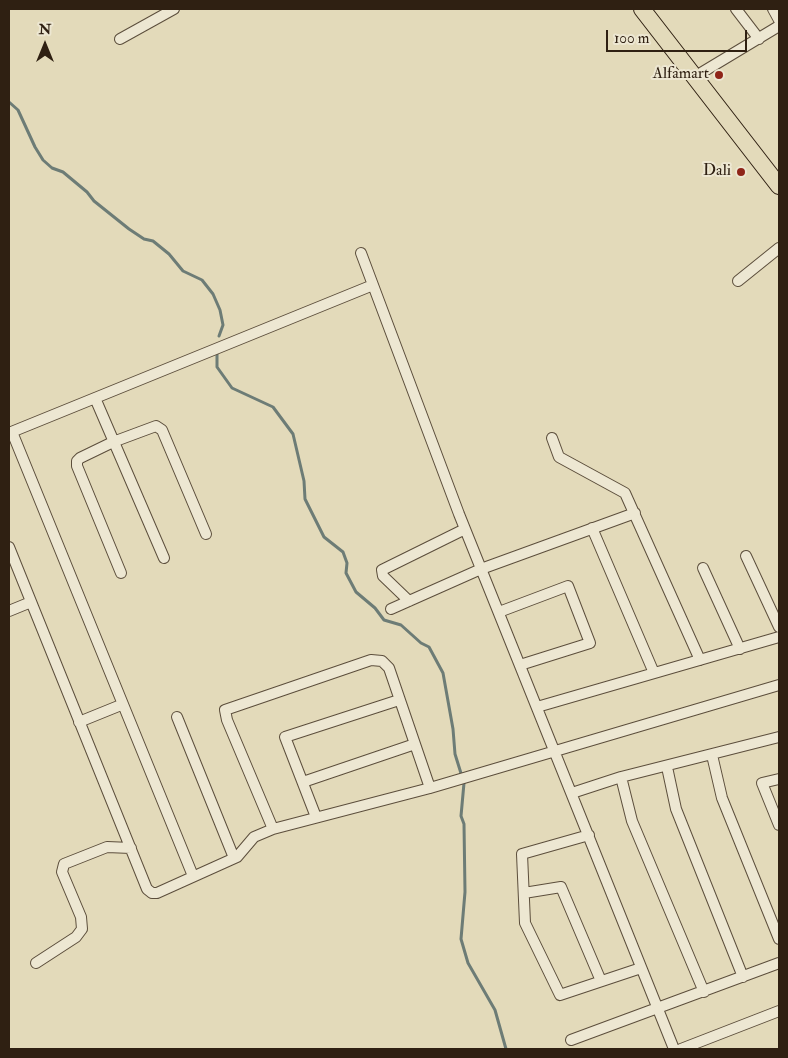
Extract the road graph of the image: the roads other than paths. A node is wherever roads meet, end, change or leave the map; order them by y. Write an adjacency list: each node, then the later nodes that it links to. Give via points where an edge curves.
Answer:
1 (174, 9): 7 (street)
2 (642, 9): 9 (main road)
3 (736, 9): 8 (street)
4 (773, 9): 5 (street)
5 (779, 20)
6 (779, 26): 8 (street)
7 (120, 39)
8 (759, 39): 9 (street)
9 (696, 76): 10 (main road)
10 (779, 186)
11 (779, 248): 13 (street)
12 (361, 253): 14 (street)
13 (738, 281)
14 (373, 285): 15 (street); 21 (street)
15 (95, 398): 16 (street); 18 (street)
16 (10, 433): 42 (street)
17 (552, 438): 19 (street, via 559,457 622,490)
18 (113, 442): 22 (street, via 156,426 162,430); 25 (street); 28 (street, via 80,458 77,466)
19 (635, 513): 20 (street); 37 (street)
20 (592, 528): 27 (street); 39 (street)
21 (465, 529): 27 (street); 29 (street, via 382,570 383,576)
22 (206, 534)
23 (9, 547): 30 (street)
24 (746, 556): 34 (street)
25 (164, 558)
26 (703, 568): 36 (street)
27 (481, 569): 29 (street); 33 (street)
28 (121, 573)
29 (409, 601): 31 (street)
30 (31, 602): 32 (street); 45 (street)
31 (391, 609)
32 (9, 611)
33 (498, 612): 38 (street); 38 (street, via 568,586 590,643)
34 (779, 627)
35 (779, 637): 36 (street)
36 (740, 649): 37 (street)
37 (700, 660): 39 (street)
38 (520, 665): 43 (street)
39 (654, 673): 43 (street)
40 (779, 684): 48 (street)
41 (399, 700): 47 (street); 53 (street, via 285,737); 58 (street, via 389,668 382,661 370,660 226,710 227,720)
42 (121, 705): 45 (street); 62 (street)
43 (537, 706): 48 (street)
44 (177, 716): 61 (street)
45 (79, 722): 60 (street)
46 (779, 737): 49 (street)
47 (415, 744): 53 (street); 54 (street)
48 (555, 750): 54 (street); 55 (street)
49 (712, 755): 50 (street); 64 (street, via 722,798)
50 (667, 767): 51 (street); 68 (street, via 676,809)
51 (621, 777): 55 (street); 70 (street, via 632,821)
52 (779, 779): 57 (street, via 762,783)
53 (303, 782): 56 (street)
54 (430, 788): 56 (street)
55 (572, 792): 59 (street)
56 (316, 817): 58 (street)
57 (779, 825)
58 (272, 828): 61 (street, via 254,837)
59 (589, 835): 63 (street, via 522,854); 67 (street)
60 (131, 848): 62 (street, via 147,889 152,893); 66 (street, via 107,847 64,864 62,872 81,917 82,929 76,937)
61 (234, 858): 62 (street)
62 (193, 876)
63 (524, 893): 69 (street, via 562,887); 69 (street, via 525,923 560,996)
64 (779, 939)
65 (779, 963): 68 (street)
66 (36, 964)
67 (641, 968): 69 (street); 71 (street)
68 (743, 977): 70 (street)
69 (601, 981)
70 (704, 992): 71 (street)
71 (657, 1008): 73 (street); 74 (street)
72 (779, 1011): 75 (street)
73 (571, 1040)
74 (674, 1049)
75 (681, 1049)

